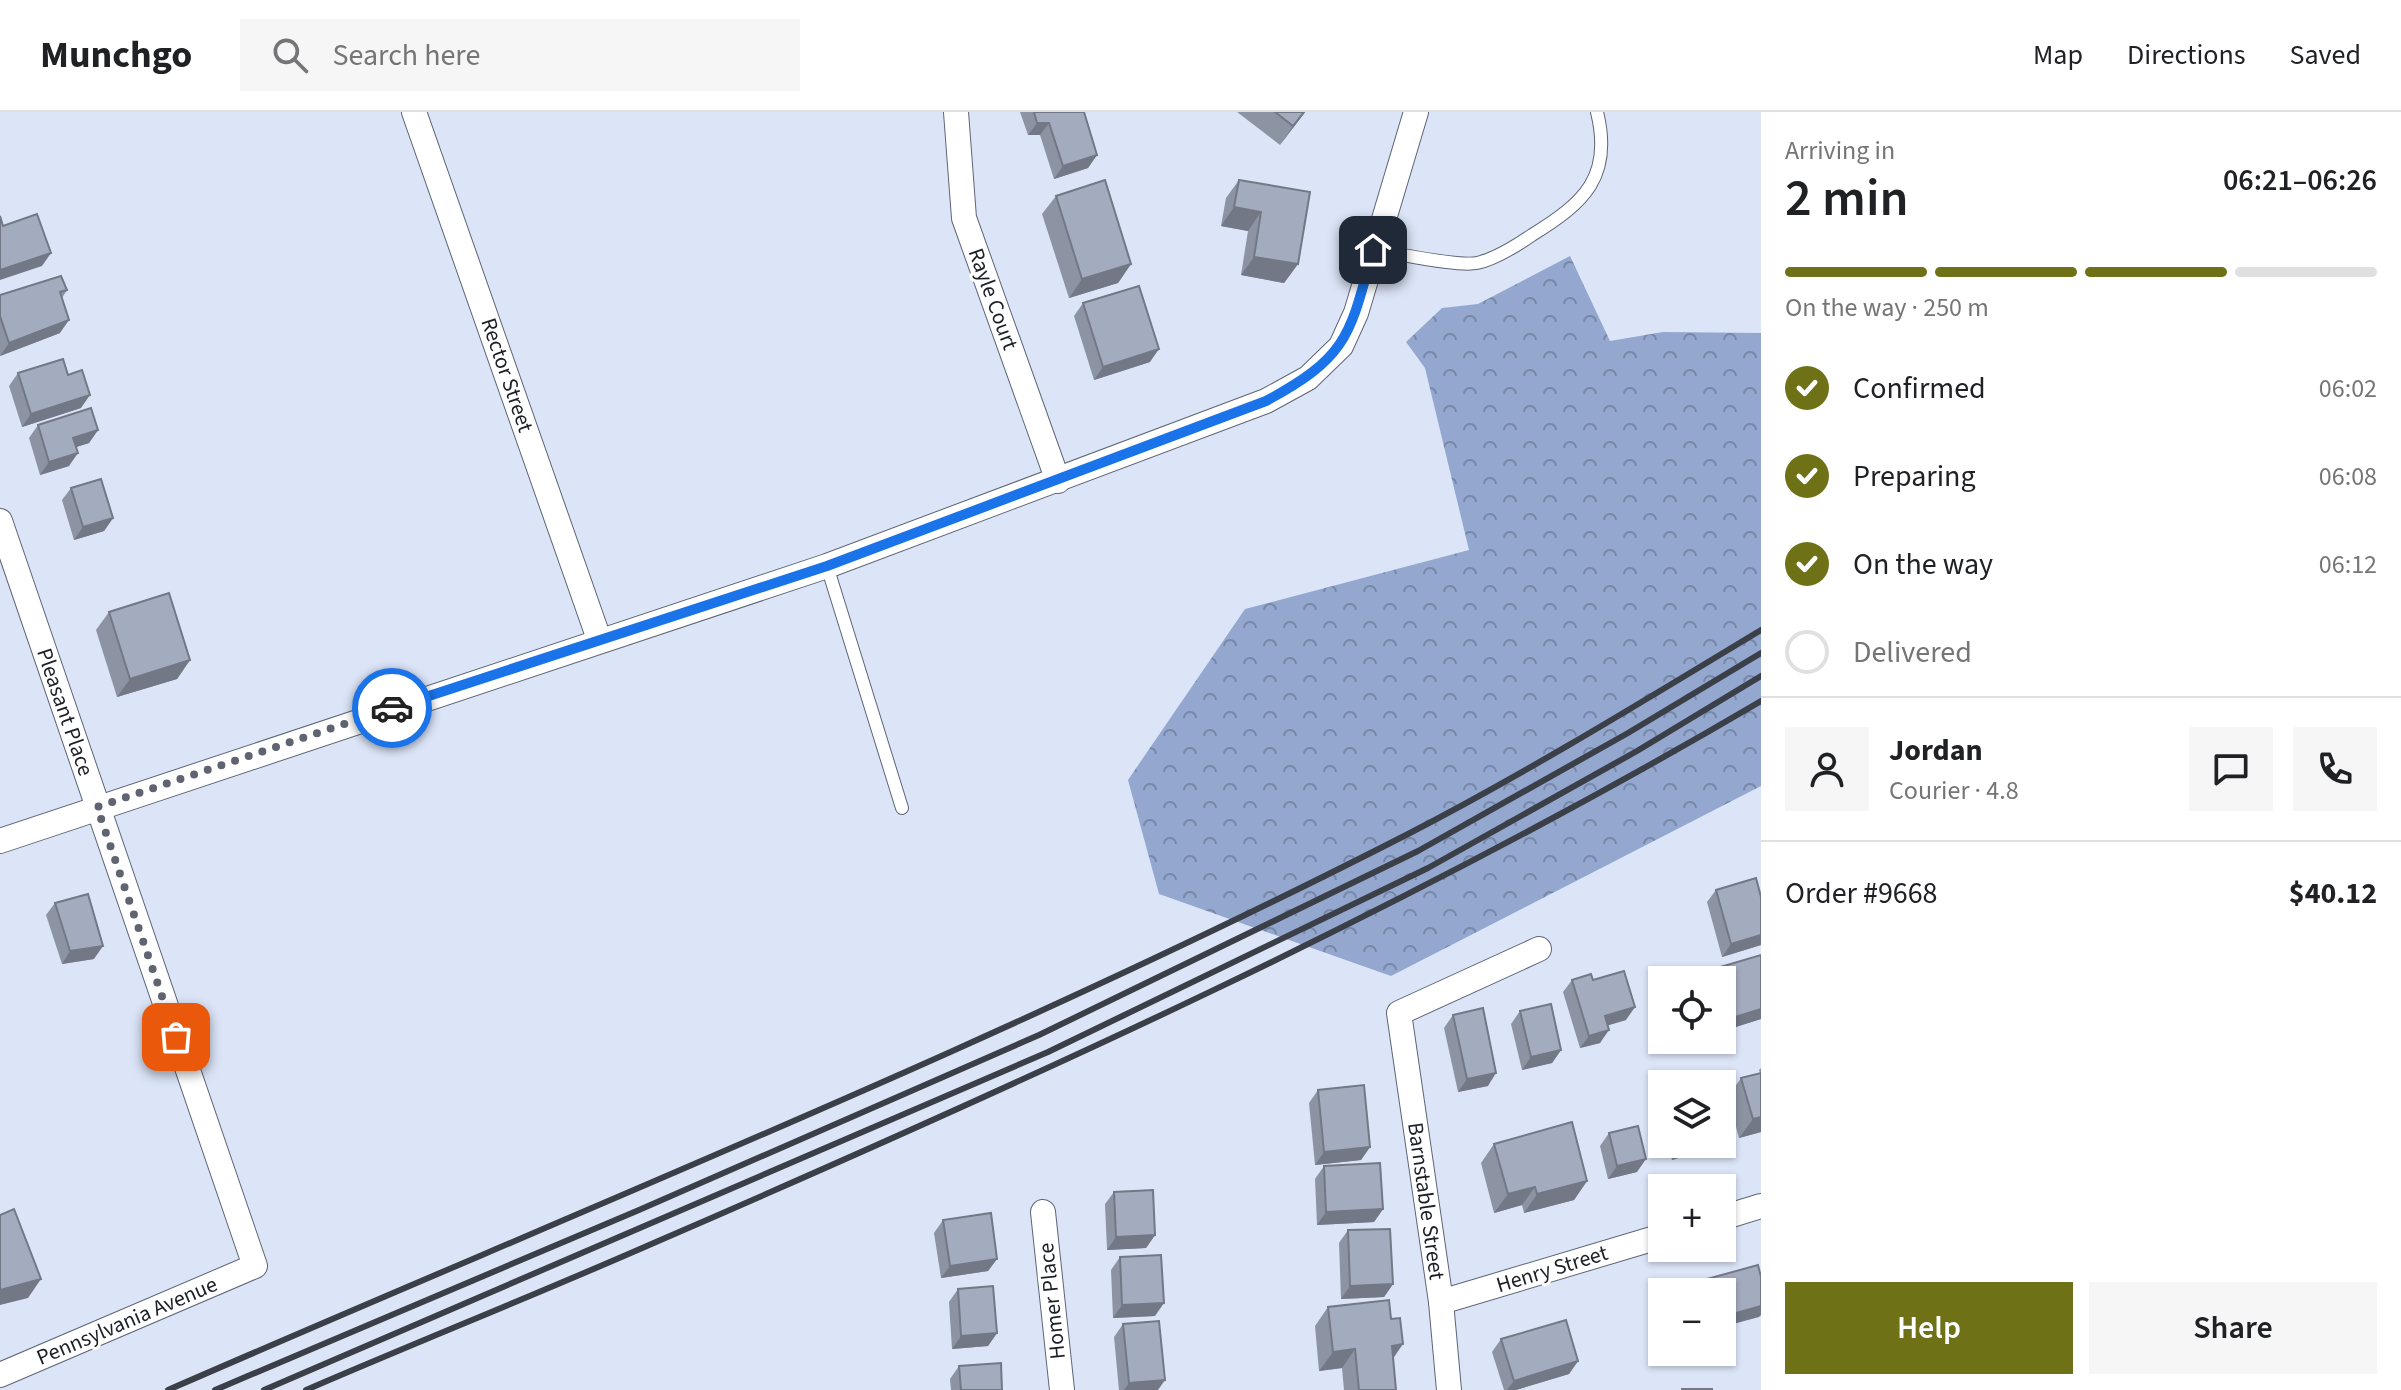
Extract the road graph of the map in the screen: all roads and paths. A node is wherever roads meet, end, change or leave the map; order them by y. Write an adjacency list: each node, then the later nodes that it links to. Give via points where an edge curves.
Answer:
1 (414, 112): 9 (street, Rector Street)
2 (956, 112): 6 (street, Rayle Court, via 964,218)
3 (1416, 112): 5 (street)
4 (1597, 112): 5 (lane, via 1603,155 1592,185 1578,204 1524,240 1475,264)
5 (1373, 250): 6 (street, via 1341,346 1308,378 1227,417)
6 (1058, 481): 8 (street)
7 (0, 521): 10 (street, Pleasant Place)
8 (827, 566): 9 (street); 11 (lane)
9 (599, 639): 10 (street)
10 (97, 807): 12 (street); 18 (street, Pleasant Place)
11 (902, 808)
12 (0, 841)
13 (1539, 949): 19 (street, Barnstable Street, via 1399,1013)
14 (1761, 1206): 16 (street)
15 (1043, 1212): 21 (street, Homer Place)
16 (1736, 1214)
17 (1648, 1240): 19 (street, Henry Street)
18 (255, 1266): 20 (street, Pennsylvania Avenue)
19 (1441, 1302): 22 (street, Barnstable Street)
20 (0, 1375)
21 (1062, 1390)
22 (1449, 1390)

